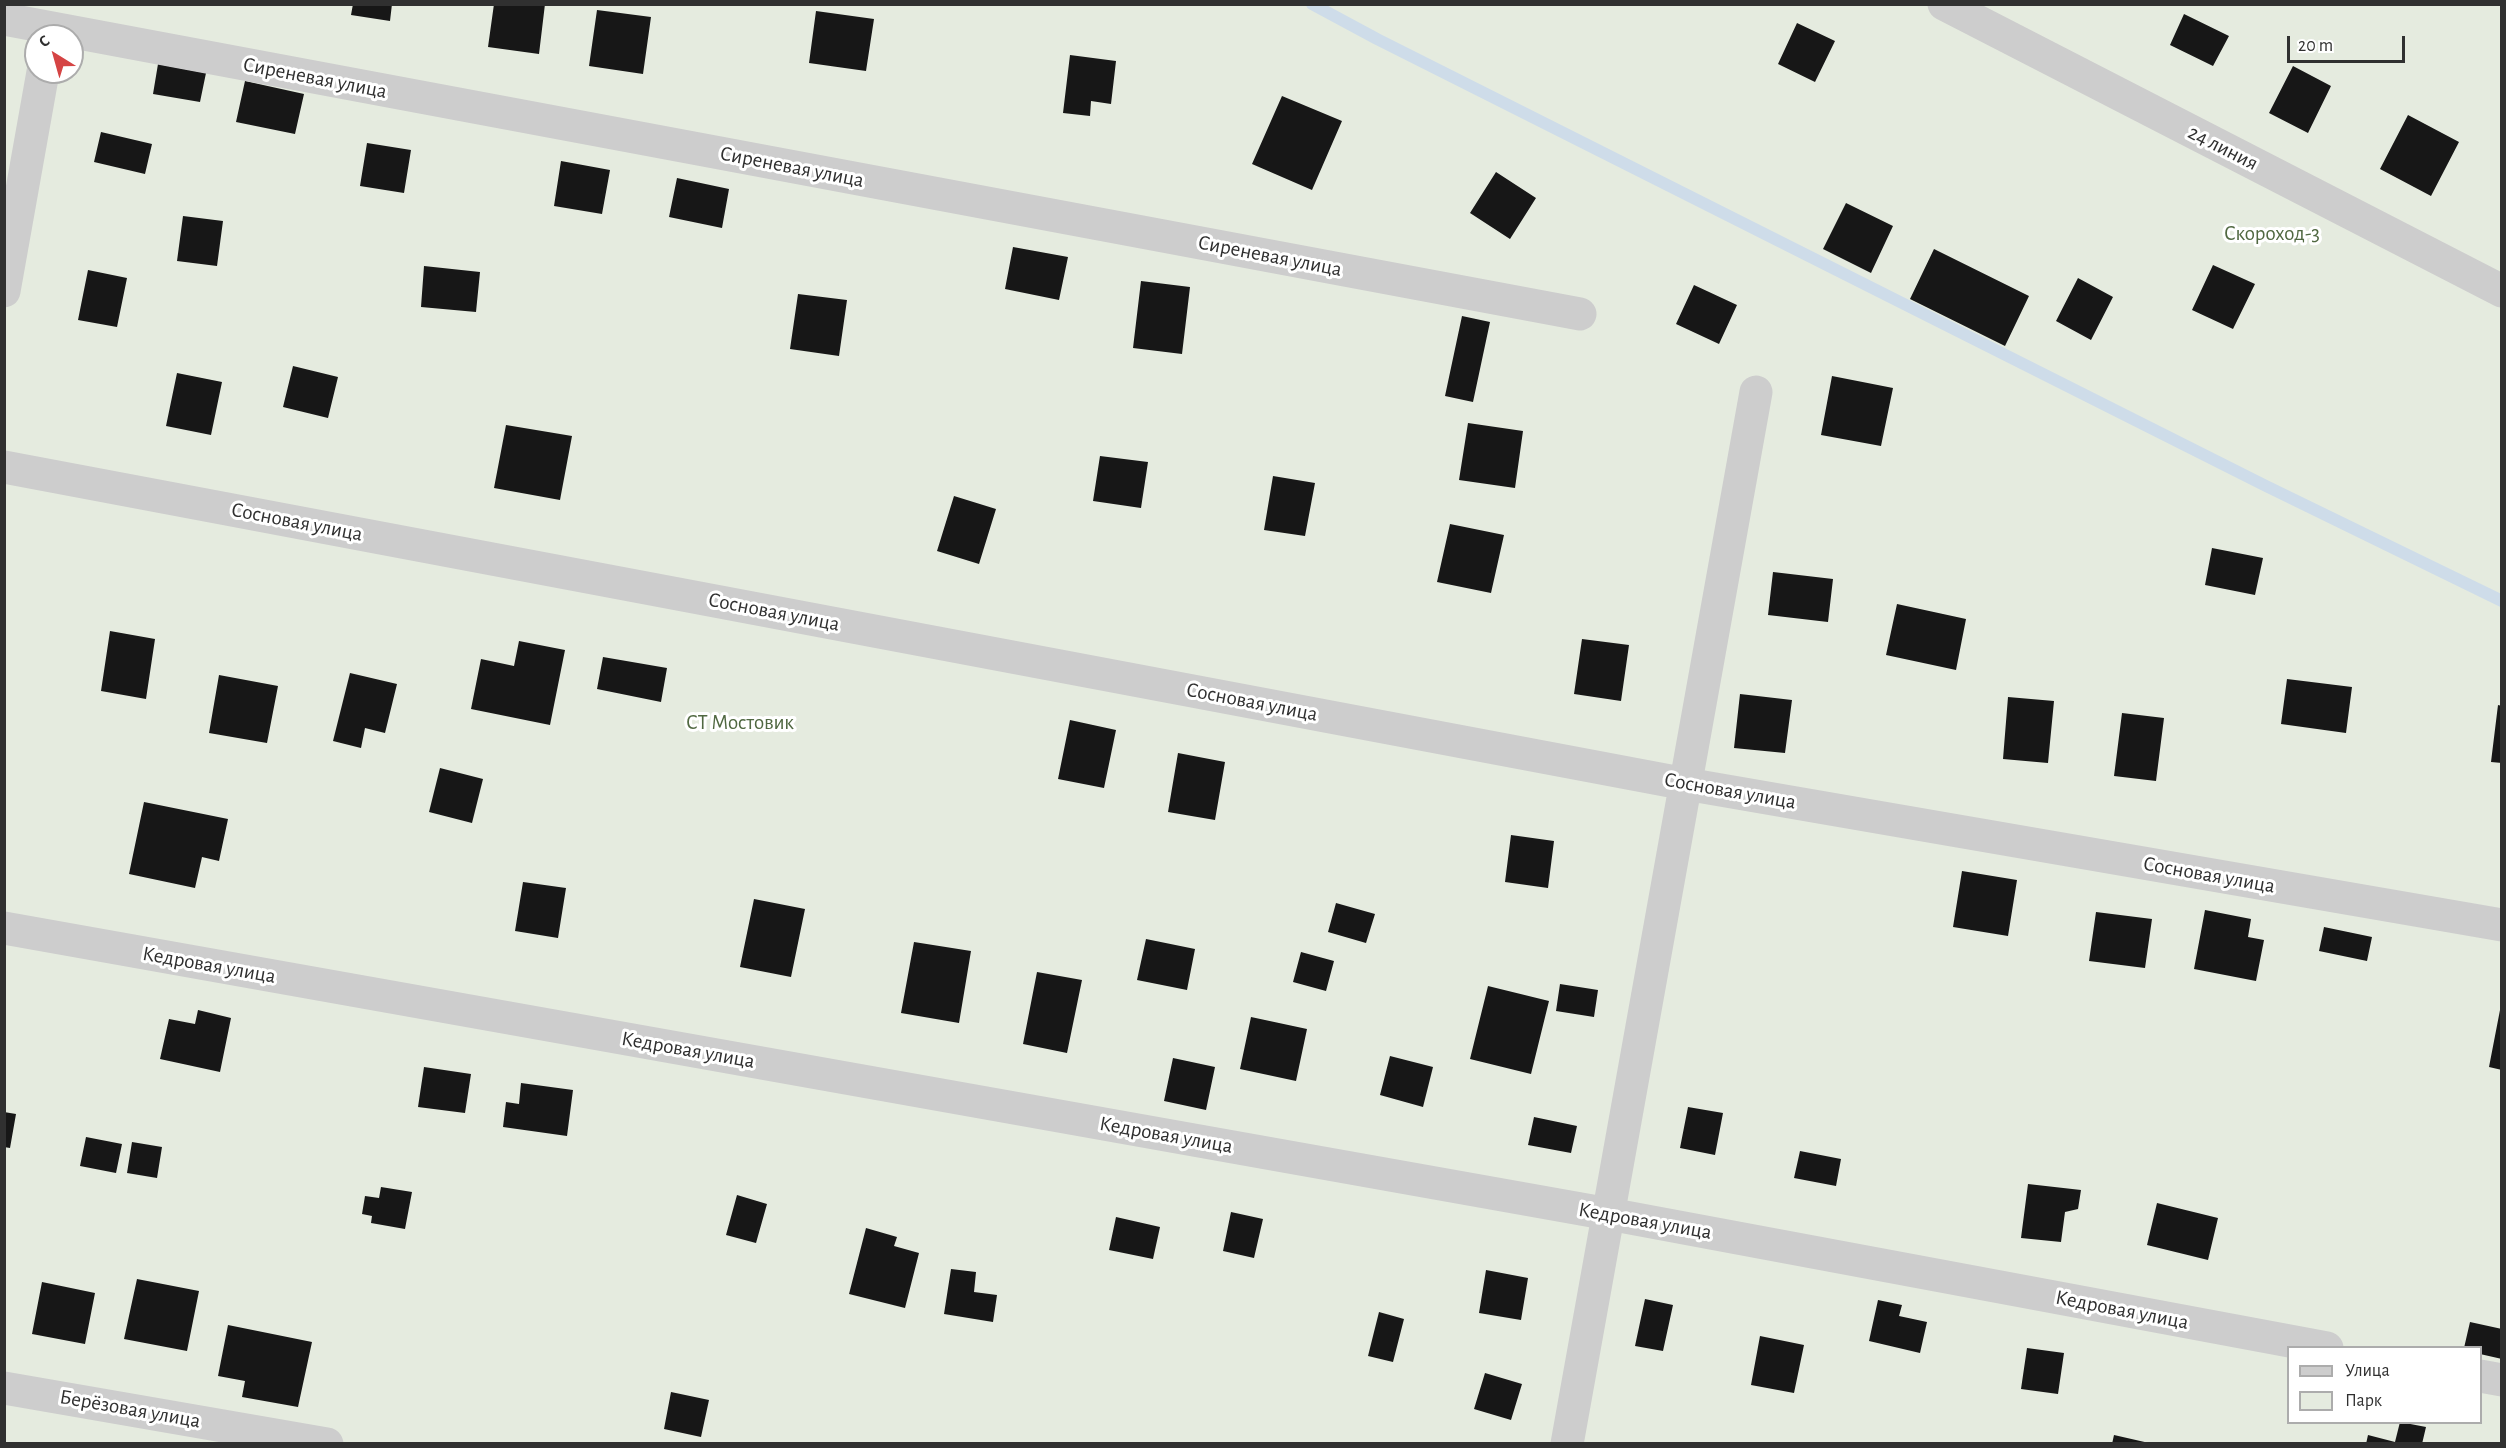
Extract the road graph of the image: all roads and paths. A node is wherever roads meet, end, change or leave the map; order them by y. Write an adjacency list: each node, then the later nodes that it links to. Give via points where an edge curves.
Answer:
1 (1944, 4): 6 (street, 24 линия)
2 (4, 20): 3 (street, Сиреневая улица)
3 (52, 23): 7 (street, Сиреневая улица)
4 (41, 84): 5 (street)
5 (4, 291)
6 (2502, 291)
7 (1580, 314)
8 (1756, 392): 10 (street)
9 (4, 467): 10 (street, Сосновая улица)
10 (1686, 784): 11 (street, Сосновая улица); 13 (street)
11 (2502, 925)
12 (4, 928): 13 (street, Кедровая улица)
13 (1609, 1214): 14 (street, Кедровая улица); 19 (street)
14 (2322, 1346)
15 (2482, 1376): 16 (street)
16 (2502, 1380)
17 (4, 1388): 18 (street, Берёзовая улица)
18 (327, 1443)
19 (1567, 1443)

